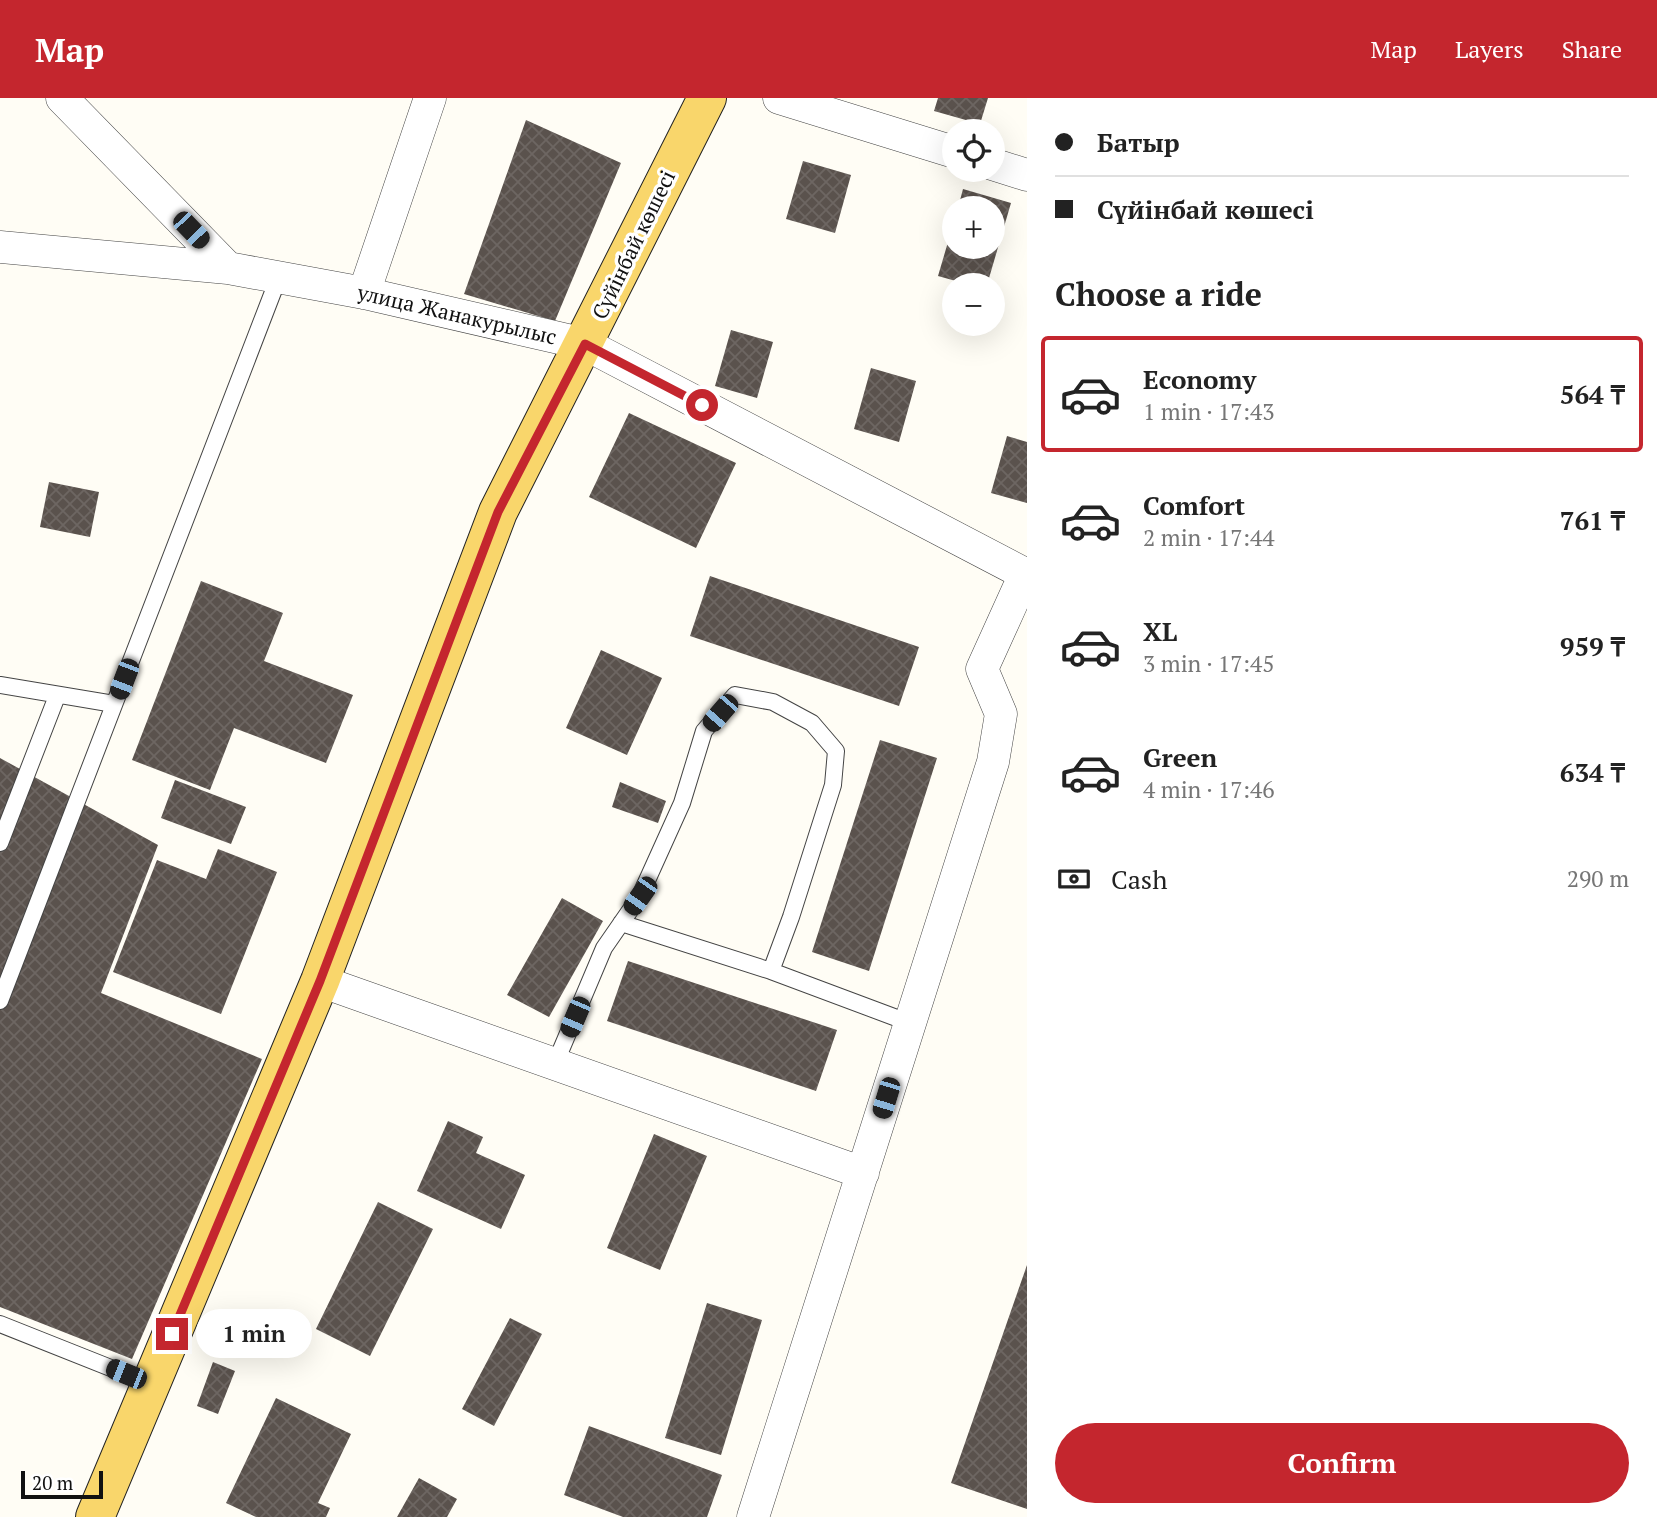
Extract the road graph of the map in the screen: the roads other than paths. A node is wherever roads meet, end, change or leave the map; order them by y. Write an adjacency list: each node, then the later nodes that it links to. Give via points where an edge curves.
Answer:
1 (62, 98): 9 (street)
2 (430, 98): 11 (street)
3 (707, 98): 12 (main road, Сүйінбай көшесі)
4 (779, 98): 5 (street)
5 (942, 148)
6 (1005, 168): 7 (street)
7 (1027, 175)
8 (0, 247): 9 (street, улица Жанакурылыс)
9 (228, 268): 10 (street, улица Жанакурылыс)
10 (278, 279): 11 (street, улица Жанакурылыс); 16 (lane)
11 (364, 293): 12 (street, улица Жанакурылыс)
12 (585, 344): 13 (street, улица Жанакурылыс); 20 (main road, Сүйінбай көшесі, via 498,512)
13 (1026, 575): 22 (street, via 982,669 1001,714 993,762)
14 (0, 685): 15 (lane)
15 (57, 696): 16 (lane); 17 (lane)
16 (114, 704): 21 (lane)
17 (0, 843)
18 (621, 923): 19 (lane); 19 (lane, via 640,896 682,803 704,732 735,695 772,702 812,723 836,751 833,785); 23 (lane, via 604,948)
19 (771, 971): 22 (lane)
20 (320, 981): 23 (street); 26 (main road, Сүйінбай көшесі)
21 (0, 1000)
22 (910, 1023): 24 (street)
23 (555, 1064): 24 (street)
24 (863, 1173): 28 (street)
25 (0, 1324): 26 (lane)
26 (151, 1384): 27 (main road, Сүйінбай көшесі)
27 (95, 1517)
28 (753, 1517)

